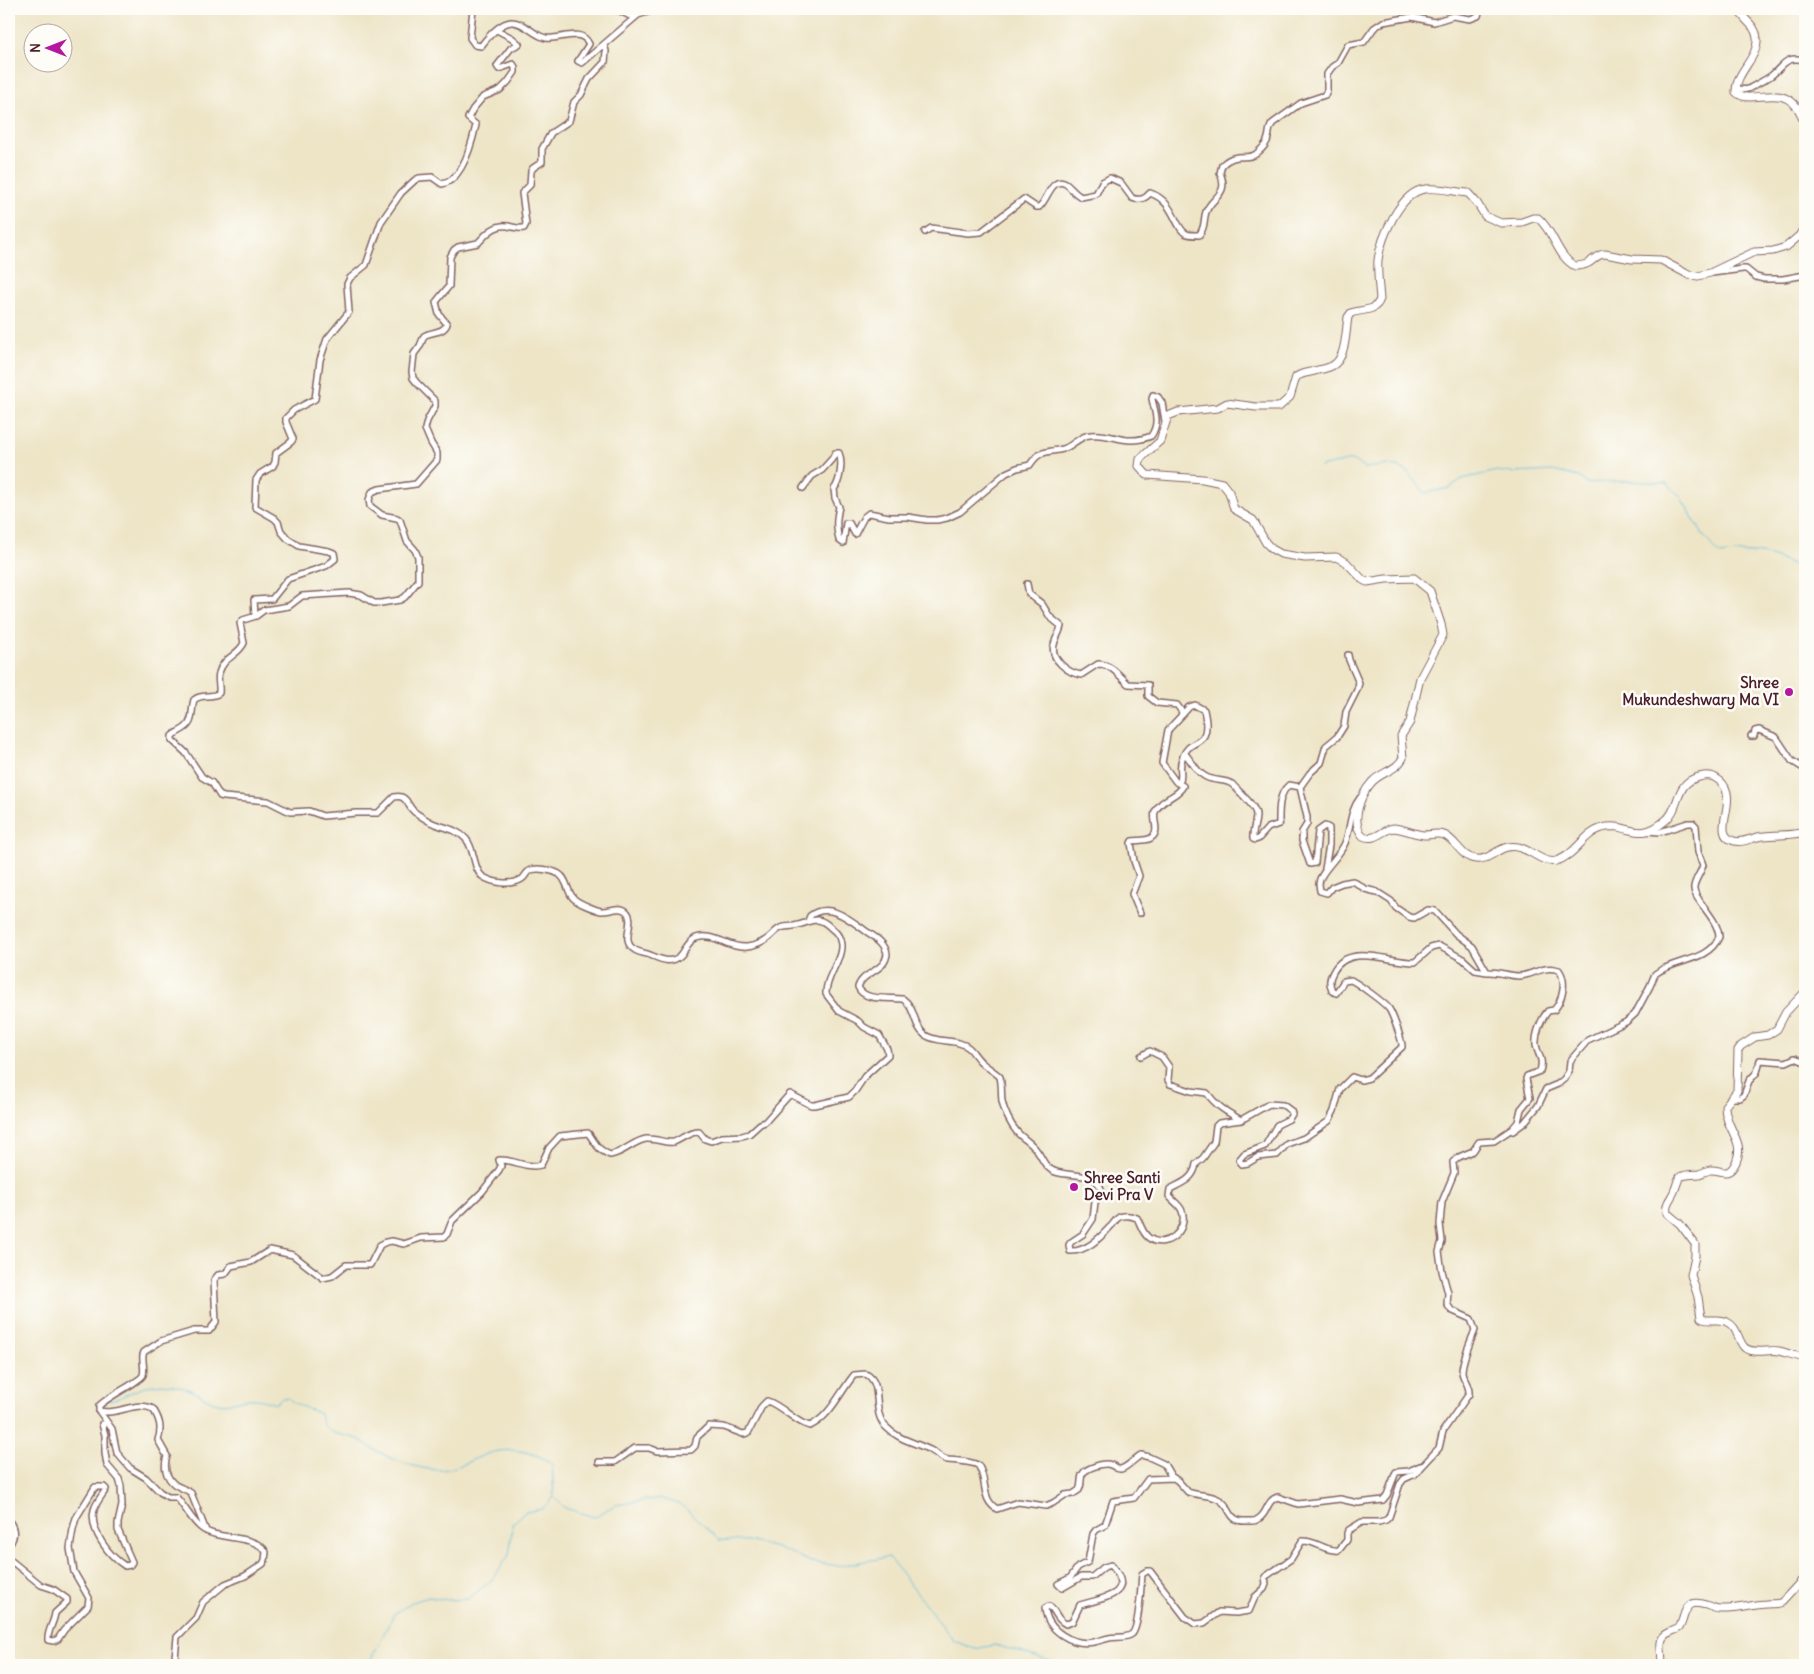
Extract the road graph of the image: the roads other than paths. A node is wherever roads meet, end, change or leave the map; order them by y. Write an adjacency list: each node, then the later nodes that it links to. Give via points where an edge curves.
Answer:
1 (473, 9): 9 (street, via 470,38 475,45 481,46)
2 (616, 9): 8 (street)
3 (675, 9): 8 (street, via 657,10)
4 (1143, 9): 5 (street)
5 (1158, 9)
6 (1480, 9): 15 (street, via 1474,19 1453,16 1432,22 1412,17 1383,22 1364,42 1348,45 1328,74 1324,95 1301,103 1272,123 1268,140 1253,156 1235,156 1222,165 1222,190 1205,212 1204,230 1199,235 1183,231 1169,206 1160,198 1150,193 1142,199 1132,198 1121,183 1110,178 1102,182 1096,194 1086,197 1057,183 1039,207 1024,200 981,232 931,228)
7 (1738, 9): 12 (street, via 1757,37 1756,48)
8 (634, 18): 10 (street)
9 (497, 30): 10 (street, via 504,24 516,22 547,38 581,35 588,44 578,61 582,64); 21 (street, via 519,44 511,48 497,66 499,70 513,64 515,72 500,90 483,96 473,109 468,118 476,125 472,140 463,164 449,183 442,184 432,176 419,178 401,193 381,222 366,265 350,278 349,312 327,339 320,360 316,399 286,418 293,439 276,453 273,466 256,480 255,507 274,518 288,539 299,546 334,553 335,559 326,566 288,579 272,599 254,600)
10 (604, 44): 21 (street, via 605,62 574,102 569,121 551,132 542,149 542,162 531,171 530,186 522,193 524,228 498,227 478,243 454,250 450,257 449,286 436,302 447,324 441,330 424,336 414,354 413,378 436,401 425,429 437,453 437,460 416,484 379,489 372,492 369,500 370,506 382,515 400,520 408,541 416,550 418,581 405,598 391,602 374,603 361,595 349,593 302,596 289,606 264,610)
11 (1805, 60): 12 (street, via 1798,58 1784,62 1769,77 1748,89)
12 (1736, 88): 13 (street, via 1736,92 1744,97 1768,95 1788,99 1796,106)
13 (1805, 124)
14 (1805, 227): 16 (street, via 1786,247 1773,252 1754,252)
15 (925, 232)
16 (1710, 273): 17 (street, via 1746,269 1764,279); 18 (street, via 1689,275 1661,260 1605,254 1589,264 1575,266 1566,260 1548,228 1538,218 1501,223 1485,216 1468,193 1424,189 1412,194 1390,222 1378,259 1378,305 1351,313 1348,317 1342,350 1335,364 1305,372 1296,378 1290,397 1280,407 1227,402 1218,408 1173,413)
17 (1805, 275)
18 (1165, 421): 19 (street, via 1162,403 1153,395 1157,421 1151,436 1132,441 1092,434 1084,436 1066,448 1038,455 1030,465 1006,473 954,516 937,520 870,513 864,517 856,534 846,523 842,543 838,534 836,517 839,507 834,489 839,478 839,453 835,453); 29 (street, via 1160,441 1140,459 1139,466 1146,475 1203,479 1222,484 1229,492 1234,509 1253,520 1266,543 1281,554 1305,558 1336,557 1367,582 1414,578 1430,591 1443,635 1420,678 1410,722 1401,736 1403,758 1372,781)
19 (803, 488)
20 (1027, 584): 23 (street, via 1029,594 1062,626 1053,650 1065,668 1081,675 1098,664 1107,666 1128,684 1148,685 1150,699 1164,705 1177,705)
21 (255, 616): 34 (street, via 240,623 244,643 226,659 219,671 219,693 195,698 190,723 172,736 173,743 186,753 220,796 268,801 290,812 309,811 329,816 378,813 394,797 402,796 414,812 461,834 472,850 479,873 484,877 512,883 530,870 559,874 578,902 599,910 625,911 630,919 628,941 633,948 664,961 681,954 696,938 718,938 736,947 751,947 766,940 779,928)
22 (1348, 655): 28 (street, via 1359,684 1346,712 1344,726 1338,737 1326,746 1321,763)
23 (1181, 716): 25 (street, via 1195,705 1204,710 1206,720 1203,738 1189,746); 27 (street, via 1168,730 1162,763)
24 (1751, 736): 26 (street, via 1759,730 1772,735 1792,761)
25 (1184, 756): 27 (street, via 1179,767); 28 (street, via 1208,778 1232,784 1254,808 1256,815 1252,834 1255,840 1268,828 1279,824 1279,805 1285,788 1288,785)
26 (1805, 769)
27 (1180, 784): 33 (street, via 1183,786 1181,790 1156,811 1156,829 1152,837 1132,841 1139,876 1132,894)
28 (1300, 787): 32 (street, via 1307,817 1302,841 1310,864 1315,863 1318,831 1325,826 1329,828)
29 (1364, 794): 30 (street, via 1357,820 1358,830 1363,836 1373,838 1394,828 1440,834 1477,860 1510,846 1527,849 1553,862 1603,828); 32 (street, via 1356,804 1342,848)
30 (1647, 831): 31 (street, via 1668,818 1688,781 1710,776 1722,782 1727,790 1723,826 1732,841); 41 (street, via 1660,832 1688,823 1696,826 1702,865 1694,892 1716,924 1716,943 1696,958 1676,963 1655,974 1635,1014 1626,1022 1588,1040 1570,1061 1564,1079 1546,1089 1538,1106 1521,1127)
31 (1805, 832)
32 (1325, 870): 35 (street, via 1319,884 1323,893 1353,881 1391,901 1409,917 1414,918 1428,910 1435,911 1472,946)
33 (1140, 913)
34 (808, 921): 40 (street, via 819,911 836,912 848,917 883,944 887,954 884,963 862,978 858,987 862,994 904,999 924,1034 970,1048 1000,1077 1002,1102 1012,1125 1046,1165 1058,1172 1085,1176 1097,1183 1102,1194 1095,1202 1093,1219 1083,1234 1071,1242 1070,1251 1078,1251 1091,1244 1121,1217 1137,1218 1143,1232 1151,1239 1164,1241 1176,1235 1183,1226 1182,1211 1169,1196 1170,1189 1192,1176 1196,1164 1214,1142 1219,1122); 43 (street, via 824,922 840,939 841,950 826,986 826,994 839,1011 879,1035 888,1052 852,1095 810,1105 790,1094 765,1122 749,1134 711,1141 694,1132 672,1143 644,1139 627,1150 608,1154 600,1150 588,1133 560,1136 549,1148 541,1165 523,1166 511,1160 499,1160 499,1170 452,1221 444,1237 421,1238 404,1244 386,1242 380,1246 370,1265 346,1266 327,1278 321,1277 293,1255 274,1250 251,1262 232,1266 214,1280 216,1322 209,1331 194,1331 157,1343 143,1355 141,1379 103,1401 98,1406)
35 (1487, 972): 40 (street, via 1475,970 1463,959 1438,946 1415,962 1374,956 1341,961 1330,979 1332,991 1336,993 1344,981 1351,980 1383,1004 1392,1013 1402,1047 1369,1078 1352,1077 1348,1080 1340,1089 1329,1121 1300,1140 1287,1144 1277,1155 1258,1157 1245,1164 1239,1160 1244,1154 1265,1146 1277,1125 1289,1119 1291,1111 1269,1104); 41 (street, via 1518,976 1552,968 1559,970 1563,982 1560,1002 1540,1023 1536,1042 1542,1061 1540,1071 1527,1076 1530,1098 1521,1109 1516,1125)
36 (1805, 992): 39 (street, via 1786,1012 1778,1029 1740,1046 1736,1091)
37 (1141, 1056): 40 (street, via 1150,1051 1160,1055 1169,1067 1170,1084 1207,1093 1227,1113)
38 (1805, 1062): 39 (street, via 1795,1058 1786,1062 1760,1060 1744,1095)
39 (1731, 1098): 42 (street, via 1725,1110 1729,1128 1740,1150 1734,1166 1726,1172 1709,1170 1684,1174 1667,1202 1667,1212 1695,1244 1691,1275 1701,1318 1728,1322 1748,1350 1778,1351)
40 (1241, 1120)
41 (1508, 1132): 46 (street, via 1494,1141 1479,1142 1470,1154 1453,1162 1454,1173 1442,1202 1439,1252 1448,1293 1447,1304 1451,1310 1471,1319 1474,1330 1462,1368 1470,1394 1443,1431 1439,1448)
42 (1805, 1358)
43 (99, 1411): 44 (street); 49 (street, via 145,1406 153,1409 160,1423 158,1440 167,1456 164,1465 167,1474 173,1484 191,1493)
44 (107, 1422): 49 (street, via 112,1429 116,1449 130,1468 160,1492 176,1497); 51 (street, via 102,1424 107,1465 121,1486 118,1530 132,1562 130,1565 120,1563 100,1540 93,1514 106,1490 101,1486 95,1487 76,1518 70,1548 74,1572 89,1598 88,1606 58,1639 51,1641 48,1634 54,1613 65,1606 67,1599 53,1588 41,1585)
45 (599, 1462): 47 (street, via 615,1462 635,1448 692,1450 697,1437 709,1426 748,1433 767,1401 810,1426 828,1413 854,1375 866,1374 872,1379 877,1393 877,1411 885,1426 904,1440 939,1457 978,1465 987,1498 997,1509 1018,1502 1049,1505 1079,1490 1085,1471 1106,1464 1122,1468 1141,1455 1160,1461)
46 (1422, 1466): 47 (street, via 1396,1472 1383,1500 1358,1503 1340,1499 1298,1504 1278,1496 1270,1502 1263,1516 1255,1521 1239,1521 1232,1517 1223,1501 1188,1492); 47 (street, via 1400,1484 1389,1517 1362,1522 1349,1530 1347,1540 1339,1550 1302,1541 1291,1559 1265,1577 1264,1589 1247,1612 1219,1612 1204,1623 1195,1624 1185,1617 1147,1570 1140,1582 1136,1627 1128,1636 1080,1642 1053,1628 1046,1615 1048,1606 1066,1624 1072,1622 1080,1605 1110,1597 1120,1589 1120,1579 1111,1565 1092,1577 1081,1577 1062,1588 1058,1584 1088,1562 1093,1534 1105,1525 1113,1501 1134,1498 1148,1479)
47 (1174, 1478)
48 (9, 1522): 50 (street, via 14,1534)
49 (206, 1531): 53 (street, via 261,1546 266,1552 266,1560 245,1576 225,1584 203,1602 196,1618 177,1637 175,1658)
50 (9, 1545)
51 (9, 1559)
52 (1805, 1577): 54 (street, via 1778,1604 1723,1609 1690,1605 1679,1628 1664,1635 1660,1642)
53 (169, 1665)
54 (1662, 1665)

